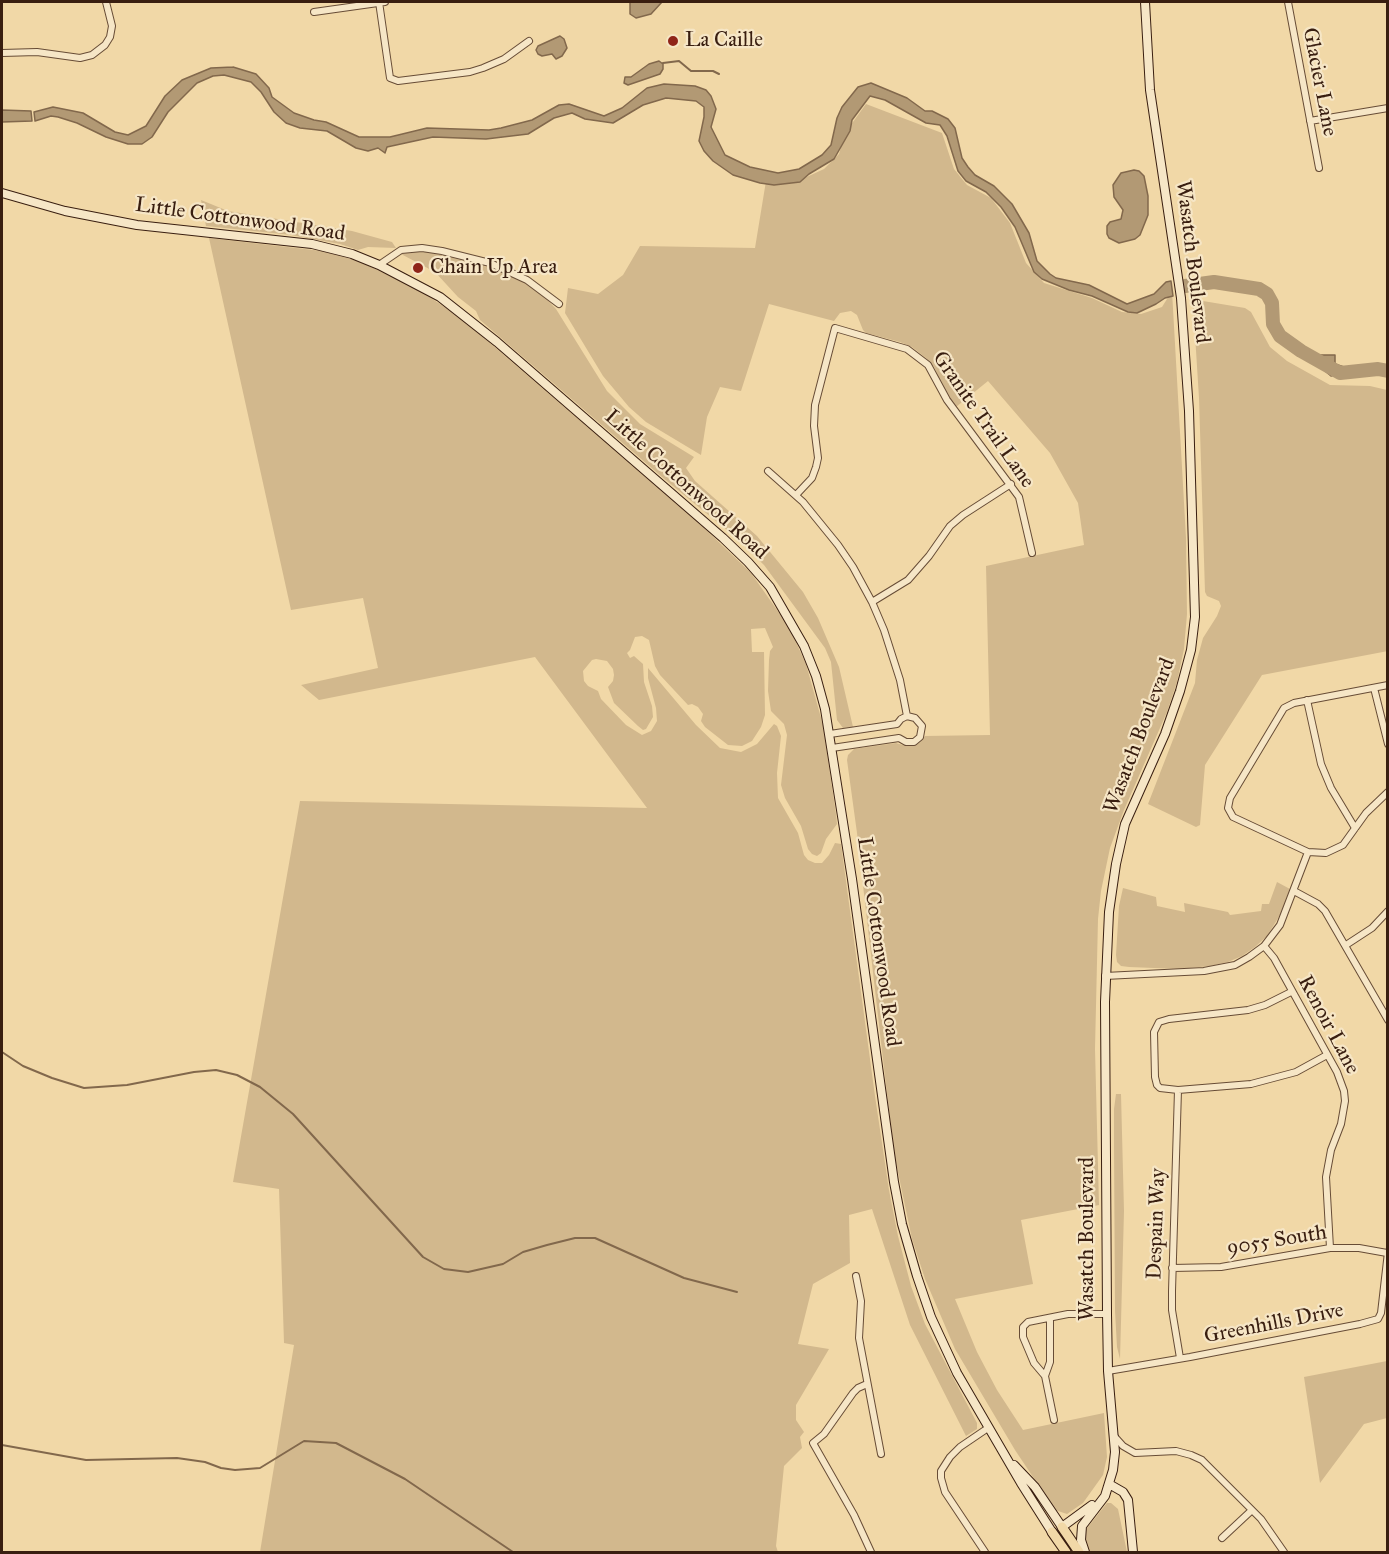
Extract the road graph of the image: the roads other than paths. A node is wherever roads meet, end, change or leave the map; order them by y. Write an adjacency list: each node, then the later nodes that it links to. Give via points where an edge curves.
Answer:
1 (106, 2): 7 (street, via 112,26 110,37 92,55 80,58 37,52)
2 (382, 2): 5 (street); 6 (street, via 390,78 398,81 470,72 504,59)
3 (1145, 2): 33 (main road, Wasatch Boulevard, via 1151,100 1183,320 1190,411 1195,617 1180,691 1122,839 1109,912)
4 (1288, 2): 9 (street, Glacier Lane)
5 (314, 12)
6 (529, 41)
7 (2, 53)
8 (1388, 108): 9 (street)
9 (1310, 121): 10 (street, Glacier Lane)
10 (1319, 168)
11 (2, 193): 12 (main road, Little Cottonwood Road, via 137,225 312,244)
12 (379, 265): 13 (street, via 401,250 442,251 490,263 527,280); 23 (main road, Little Cottonwood Road, via 440,297 497,342 743,557 770,587 804,646 820,688)
13 (559, 304)
14 (768, 471): 16 (street)
15 (1011, 484): 16 (street, Granite Trail Lane, via 947,400 928,365 907,349 835,328 815,405 816,467 812,478); 17 (street, Granite Trail Lane, via 1019,497); 18 (street, via 950,526 908,580)
16 (796, 495): 18 (street, via 838,545)
17 (1032, 553)
18 (872, 602): 22 (street, via 893,655)
19 (1388, 685): 20 (street)
20 (1374, 688): 21 (street); 24 (street)
21 (1307, 700): 27 (street, via 1321,764 1330,788); 28 (street, via 1284,708 1227,804 1233,817)
22 (907, 717): 23 (street, via 897,724); 25 (street, via 917,719 922,726 922,734 914,742 899,738)
23 (830, 734): 25 (main road, Little Cottonwood Road)
24 (1388, 744)
25 (832, 748): 50 (main road, Little Cottonwood Road, via 902,1224 931,1317)
26 (1388, 792): 27 (street)
27 (1355, 828): 28 (street, via 1343,845)
28 (1308, 852): 29 (street)
29 (1294, 891): 31 (street, via 1325,910); 32 (street, via 1280,925)
30 (1388, 911): 31 (street, via 1372,928)
31 (1346, 945): 35 (street)
32 (1264, 946): 33 (street, via 1235,965 1221,968); 34 (street, Renoir Lane)
33 (1105, 976): 43 (main road, Wasatch Boulevard)
34 (1292, 992): 37 (street, Renoir Lane); 38 (street, via 1248,1010 1159,1022 1154,1032 1155,1077 1160,1088)
35 (1385, 1010): 36 (street)
36 (1388, 1020)
37 (1327, 1055): 38 (street, via 1296,1072 1251,1084); 39 (street, Renoir Lane, via 1337,1072 1345,1101 1326,1177)
38 (1178, 1090): 41 (street, Despain Way)
39 (1330, 1248): 40 (street, 9055 South); 41 (street, 9055 South, via 1221,1268)
40 (1387, 1252): 45 (street, Greenhills Drive, via 1378,1319)
41 (1172, 1268): 45 (street, Despain Way, via 1172,1310)
42 (856, 1275): 48 (street, via 861,1301 859,1338)
43 (1107, 1314): 44 (street); 46 (main road, Wasatch Boulevard)
44 (1050, 1318): 47 (street, via 1050,1365); 47 (street, via 1028,1322 1023,1327 1034,1363)
45 (1180, 1358): 46 (street, Greenhills Drive)
46 (1108, 1371): 51 (main road, Wasatch Boulevard)
47 (1045, 1376): 49 (street)
48 (867, 1384): 52 (street); 57 (street, via 852,1393 824,1434 813,1443)
49 (1054, 1420)
50 (988, 1428): 55 (main road, Little Cottonwood Road, via 1011,1463 1035,1487); 58 (street, via 960,1447 941,1472 945,1492)
51 (1114, 1436): 53 (main road, Wasatch Boulevard, via 1115,1458); 54 (street, via 1129,1451 1176,1451 1197,1457)
52 (880, 1454)
53 (1108, 1484): 55 (main road, Wasatch Boulevard, via 1089,1508); 62 (main road, Wasatch Boulevard, via 1103,1499 1082,1526); 63 (main road, via 1123,1492 1128,1500)
54 (1252, 1510): 56 (street); 64 (street)
55 (1057, 1529): 59 (main road); 60 (main road); 61 (main road)
56 (1222, 1538)
57 (871, 1552)
58 (985, 1552)
59 (1066, 1552)
60 (1072, 1552)
61 (1079, 1552)
62 (1085, 1552)
63 (1133, 1552)
64 (1284, 1552)

